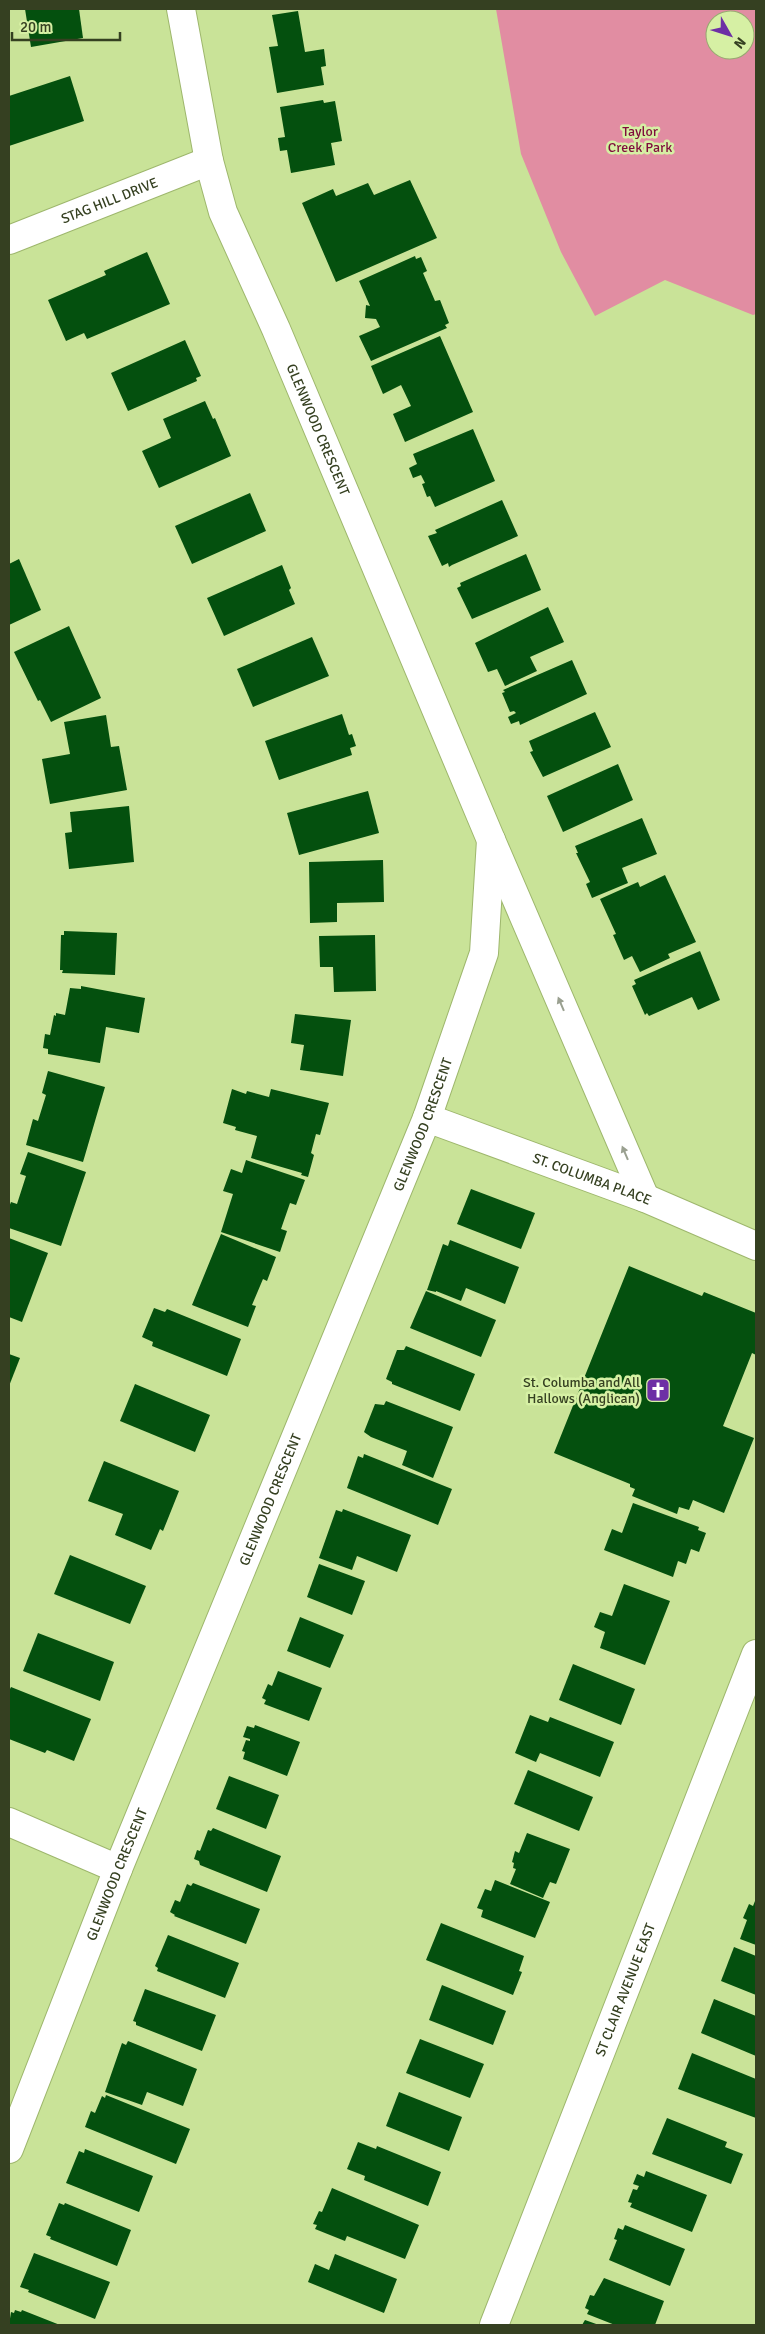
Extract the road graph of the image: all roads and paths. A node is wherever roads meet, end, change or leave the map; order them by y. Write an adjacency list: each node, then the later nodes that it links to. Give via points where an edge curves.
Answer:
1 (180, 9): 2 (street, GLENWOOD CRESCENT)
2 (209, 161): 3 (street, STAG HILL DRIVE); 4 (street, GLENWOOD CRESCENT, via 223,212 276,329)
3 (9, 240)
4 (491, 840): 5 (street, GLENWOOD CRESCENT, via 484,953); 6 (street, GLENWOOD CRESCENT, one-way to 4)
5 (427, 1118): 6 (street, ST. COLUMBA PLACE); 10 (street, GLENWOOD CRESCENT)
6 (645, 1198): 7 (street, ST. COLUMBA PLACE)
7 (756, 1246)
8 (756, 1654): 12 (street, ST CLAIR AVENUE EAST)
9 (9, 1822): 10 (street)
10 (118, 1869): 11 (street, GLENWOOD CRESCENT)
11 (9, 2149)
12 (494, 2325)

